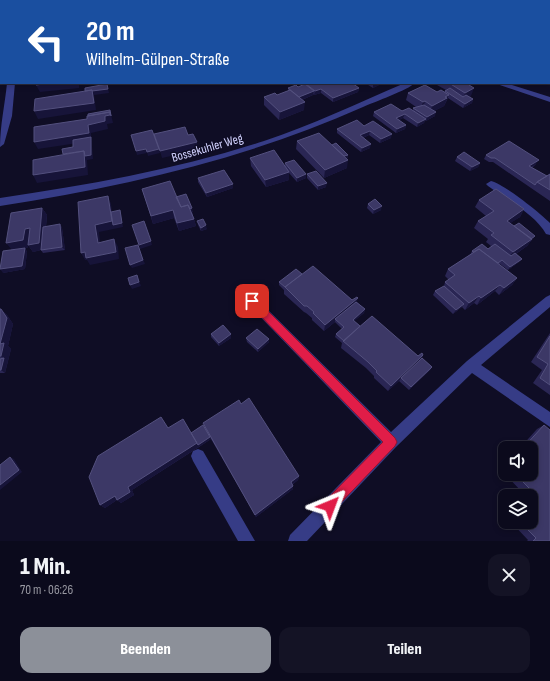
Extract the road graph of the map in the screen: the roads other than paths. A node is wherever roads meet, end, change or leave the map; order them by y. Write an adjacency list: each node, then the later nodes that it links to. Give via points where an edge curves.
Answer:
1 (11, 84): 7 (street, via 8,116)
2 (409, 84): 9 (street, Bossekuhler Weg, via 335,117 267,143 194,165 121,182)
3 (501, 84): 5 (street)
4 (526, 84): 5 (street)
5 (522, 91): 6 (street)
6 (550, 100)
7 (0, 144)
8 (491, 184): 10 (street, via 539,218)
9 (0, 202)
10 (550, 231)
11 (550, 300): 13 (street)
12 (252, 301): 15 (street)
13 (471, 365): 14 (street); 15 (street)
14 (550, 420)
15 (391, 442): 18 (street)
16 (198, 456): 17 (street)
17 (246, 541)
18 (296, 541)

